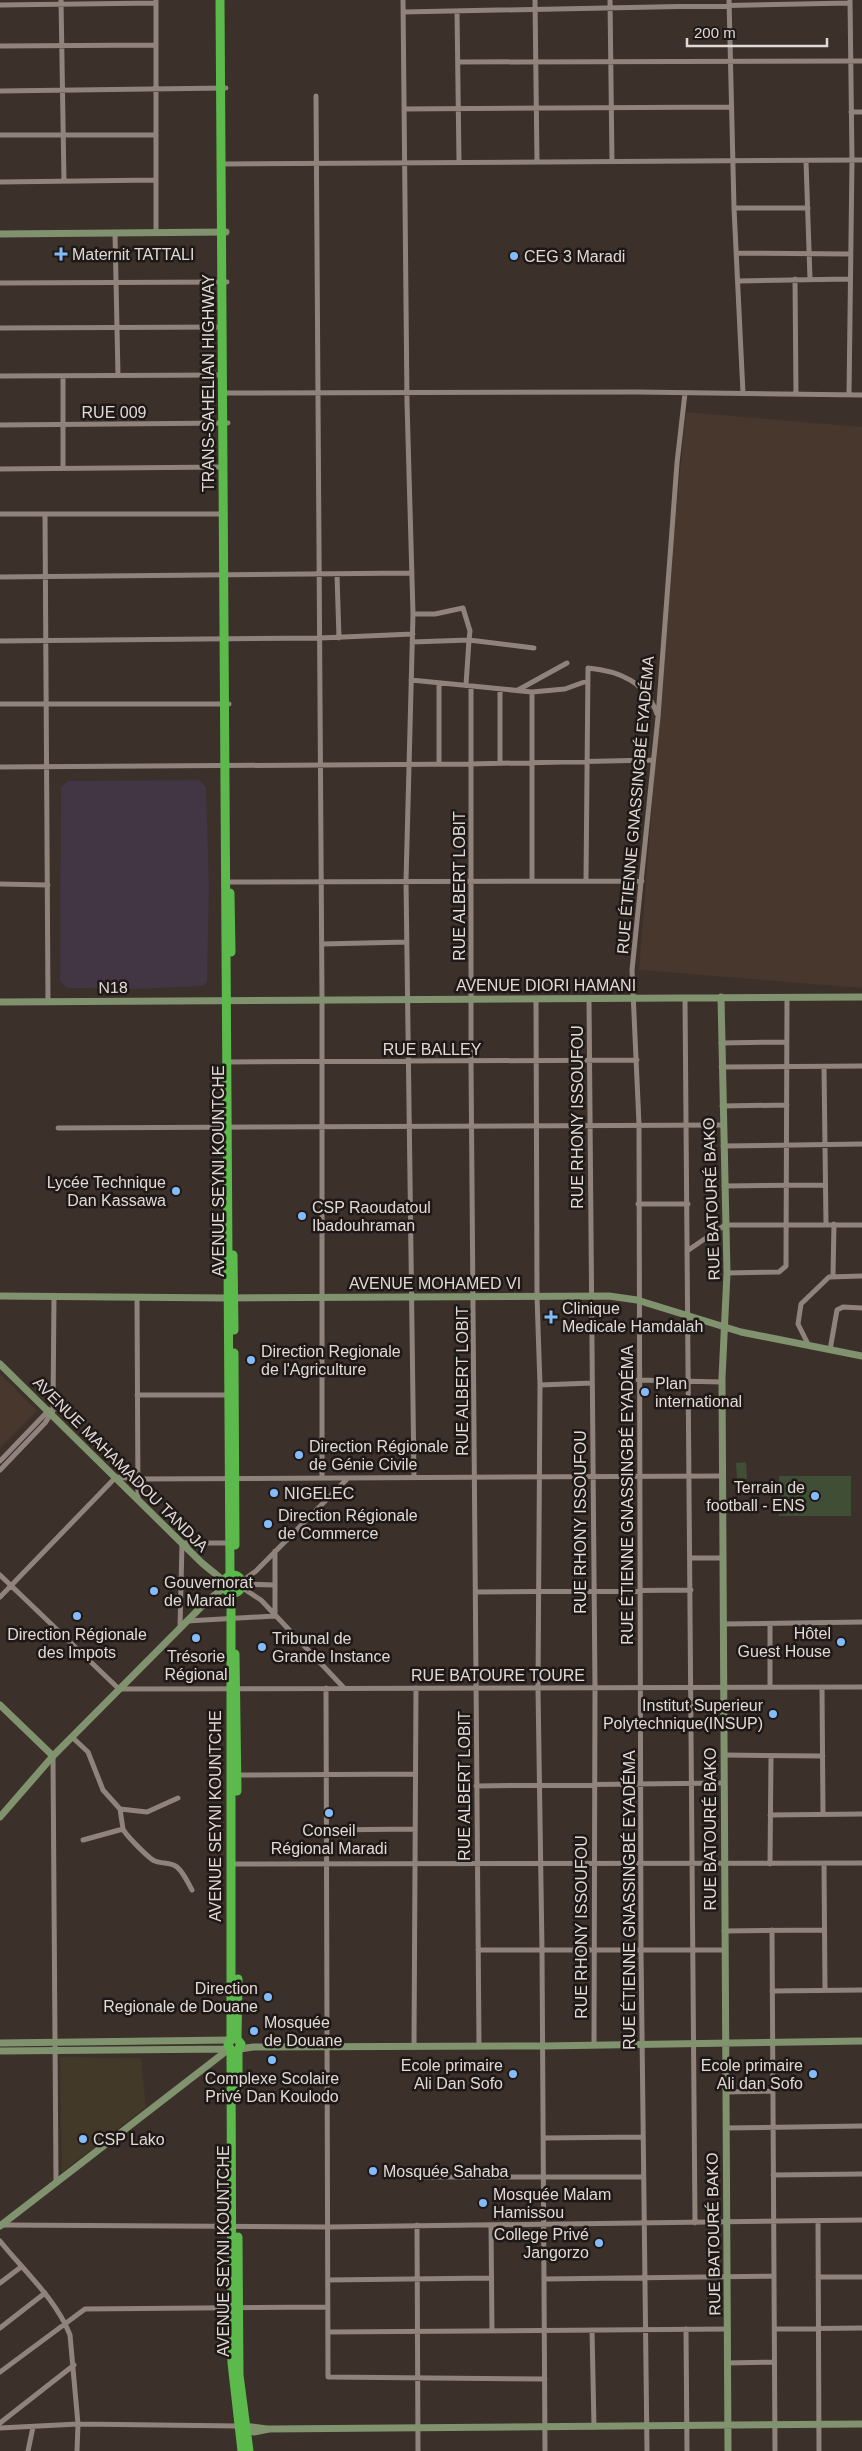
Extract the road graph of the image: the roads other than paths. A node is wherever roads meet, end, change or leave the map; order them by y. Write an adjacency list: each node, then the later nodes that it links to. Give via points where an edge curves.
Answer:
1 (220, 0): 30 (highway, TRANS-SAHELIAN HIGHWAY)
2 (225, 0): 30 (highway, TRANS-SAHELIAN HIGHWAY)
3 (403, 0): 19 (street)
4 (535, 0): 17 (street)
5 (610, 0): 16 (street)
6 (651, 0): 15 (street)
7 (156, 1): 8 (street); 20 (street)
8 (61, 2): 14 (street); 22 (street)
9 (729, 2): 10 (street); 13 (street); 28 (street)
10 (769, 2): 11 (street)
11 (805, 2): 12 (street)
12 (850, 2): 23 (street)
13 (688, 3): 15 (street)
14 (0, 5)
15 (651, 6): 16 (street)
16 (610, 8): 17 (street); 27 (street)
17 (535, 9): 18 (street); 26 (street)
18 (458, 11): 19 (street); 25 (street)
19 (404, 12): 37 (street)
20 (156, 45): 22 (street); 29 (street)
21 (0, 46): 22 (street)
22 (62, 46): 32 (street)
23 (850, 60): 24 (street); 28 (street); 39 (street)
24 (862, 61)
25 (458, 62): 26 (street); 38 (street)
26 (536, 62): 27 (street); 35 (street)
27 (611, 62): 28 (street); 36 (street)
28 (730, 62): 34 (street)
29 (156, 89): 30 (street); 32 (street); 43 (street)
30 (223, 89): 53 (highway, TRANS-SAHELIAN HIGHWAY)
31 (0, 91): 32 (street)
32 (62, 91): 42 (street)
33 (316, 96): 48 (street)
34 (731, 107): 36 (street); 47 (street)
35 (536, 108): 36 (street); 38 (street); 51 (street)
36 (612, 108): 52 (street)
37 (404, 109): 38 (street); 49 (street)
38 (458, 109): 50 (street)
39 (851, 112): 40 (street); 45 (street)
40 (862, 112)
41 (0, 135): 42 (street)
42 (62, 135): 43 (street); 55 (street)
43 (156, 135): 54 (street)
44 (806, 160): 45 (street); 47 (street); 58 (street)
45 (852, 160): 46 (street); 65 (street)
46 (862, 160)
47 (732, 161): 52 (street); 57 (street)
48 (316, 162): 49 (street); 53 (street); 80 (street)
49 (406, 162): 50 (street); 81 (street)
50 (458, 162): 51 (street)
51 (537, 162): 52 (street)
52 (612, 162)
53 (224, 164): 59 (highway, TRANS-SAHELIAN HIGHWAY)
54 (156, 180): 55 (street); 60 (street)
55 (64, 181): 56 (street)
56 (0, 182)
57 (734, 208): 58 (street); 63 (street)
58 (808, 208): 64 (street)
59 (224, 232): 60 (street); 71 (highway, TRANS-SAHELIAN HIGHWAY)
60 (156, 233): 62 (street)
61 (0, 234): 62 (street)
62 (115, 234): 70 (street)
63 (737, 253): 64 (street); 69 (street)
64 (809, 253): 65 (street); 67 (street)
65 (850, 254): 68 (street)
66 (795, 279): 67 (street); 69 (street); 85 (street)
67 (810, 279): 68 (street)
68 (850, 279): 86 (street)
69 (738, 281): 84 (street)
70 (117, 282): 71 (street); 72 (street); 75 (street)
71 (224, 282): 73 (highway, TRANS-SAHELIAN HIGHWAY); 83 (highway, TRANS-SAHELIAN HIGHWAY)
72 (0, 283)
73 (222, 327): 75 (street); 77 (highway, TRANS-SAHELIAN HIGHWAY)
74 (0, 328): 75 (street)
75 (117, 328): 76 (street)
76 (118, 375): 77 (street); 79 (street)
77 (223, 375): 83 (highway, TRANS-SAHELIAN HIGHWAY)
78 (0, 376): 79 (street)
79 (63, 376): 90 (street)
80 (317, 392): 81 (street); 83 (street); 100 (street)
81 (407, 392): 82 (street); 97 (street)
82 (685, 392): 84 (street); 124 (street, RUE ÉTIENNE GNASSINGBÉ EYADÉMA)
83 (226, 393): 88 (highway, TRANS-SAHELIAN HIGHWAY)
84 (743, 393): 85 (street)
85 (796, 394): 86 (street)
86 (849, 395): 87 (street)
87 (862, 395)
88 (226, 424): 90 (street, RUE 009); 91 (highway, TRANS-SAHELIAN HIGHWAY); 99 (highway, TRANS-SAHELIAN HIGHWAY)
89 (0, 425): 90 (street, RUE 009)
90 (62, 425): 92 (street)
91 (224, 467): 92 (street); 96 (highway, TRANS-SAHELIAN HIGHWAY)
92 (63, 468): 93 (street)
93 (0, 469)
94 (0, 514): 95 (street)
95 (45, 514): 96 (street); 102 (street)
96 (223, 514): 99 (highway, TRANS-SAHELIAN HIGHWAY)
97 (410, 573): 98 (street); 103 (street)
98 (337, 575): 100 (street); 106 (street)
99 (227, 576): 100 (street); 102 (street); 107 (highway, TRANS-SAHELIAN HIGHWAY)
100 (320, 576): 105 (street)
101 (0, 577): 102 (street)
102 (46, 578): 110 (street)
103 (413, 614): 104 (street); 108 (street, RUE ALBERT LOBIT, via 435,614 463,608)
104 (413, 634): 106 (street); 111 (street)
105 (320, 638): 106 (street); 107 (street); 133 (street)
106 (339, 638)
107 (227, 639): 110 (street); 123 (highway, TRANS-SAHELIAN HIGHWAY)
108 (469, 640): 111 (street); 112 (street); 117 (street, RUE ALBERT LOBIT)
109 (0, 641): 110 (street)
110 (46, 641): 122 (street)
111 (412, 642): 114 (street)
112 (534, 648)
113 (567, 663): 119 (street)
114 (411, 680): 116 (street); 128 (street)
115 (586, 681): 120 (street, via 565,689); 124 (street, via 588,668 626,677 648,694); 126 (street)
116 (439, 683): 117 (street); 129 (street)
117 (468, 685): 118 (street); 130 (street, RUE ALBERT LOBIT)
118 (500, 689): 119 (street); 131 (street)
119 (518, 691): 120 (street)
120 (532, 692): 127 (street)
121 (0, 704): 122 (street)
122 (46, 704): 123 (street); 135 (street)
123 (227, 704): 132 (highway, TRANS-SAHELIAN HIGHWAY)
124 (658, 717): 125 (street, RUE ÉTIENNE GNASSINGBÉ EYADÉMA)
125 (652, 760): 126 (street); 140 (street, RUE ÉTIENNE GNASSINGBÉ EYADÉMA)
126 (588, 762): 127 (street); 139 (street)
127 (533, 763): 131 (street); 138 (street)
128 (409, 764): 129 (street); 133 (street); 137 (street)
129 (440, 764): 130 (street)
130 (470, 764): 131 (street); 142 (street, RUE ALBERT LOBIT)
131 (500, 764)
132 (227, 765): 133 (street); 135 (street); 141 (highway, AVENUE SEYNI KOUNTCHE)
133 (319, 765): 136 (street)
134 (0, 767): 135 (street)
135 (47, 767): 144 (street)
136 (321, 881): 137 (street); 141 (street); 146 (street)
137 (406, 881): 142 (street); 145 (street)
138 (532, 881): 139 (street); 142 (street)
139 (586, 881): 140 (street)
140 (642, 881): 150 (street, RUE ÉTIENNE GNASSINGBÉ EYADÉMA)
141 (227, 882): 155 (highway, AVENUE SEYNI KOUNTCHE)
142 (472, 882): 157 (street, RUE ALBERT LOBIT)
143 (0, 884): 144 (street)
144 (48, 884): 159 (street)
145 (407, 942): 146 (street); 152 (street)
146 (322, 944): 156 (street)
147 (721, 997): 148 (street, AVENUE DIORI HAMANI); 151 (street, AVENUE DIORI HAMANI); 161 (street, RUE BATOURÉ BAKO)
148 (787, 997): 149 (street, AVENUE DIORI HAMANI); 160 (street)
149 (862, 997)
150 (631, 998): 151 (street, AVENUE DIORI HAMANI); 154 (street, AVENUE DIORI HAMANI); 162 (street, RUE ÉTIENNE GNASSINGBÉ EYADÉMA)
151 (685, 998): 179 (street)
152 (409, 999): 156 (street, AVENUE DIORI HAMANI); 157 (street, AVENUE DIORI HAMANI); 163 (street)
153 (536, 999): 154 (street, AVENUE DIORI HAMANI); 157 (street, AVENUE DIORI HAMANI); 164 (street)
154 (589, 999): 165 (street, RUE RHONY ISSOUFOU)
155 (228, 1000): 156 (street, AVENUE DIORI HAMANI); 159 (street, N18); 166 (highway, AVENUE SEYNI KOUNTCHE)
156 (322, 1000): 168 (street)
157 (472, 1000): 167 (street, RUE ALBERT LOBIT)
158 (0, 1002): 159 (street, N18)
159 (48, 1002)
160 (786, 1042): 161 (street); 171 (street)
161 (721, 1043): 170 (street, RUE BATOURÉ BAKO)
162 (637, 1060): 165 (street, RUE BALLEY); 175 (street, RUE ÉTIENNE GNASSINGBÉ EYADÉMA)
163 (410, 1061): 167 (street, RUE BALLEY); 168 (street, RUE BALLEY); 181 (street)
164 (535, 1061): 165 (street, RUE BALLEY); 167 (street, RUE BALLEY); 177 (street)
165 (589, 1061): 178 (street, RUE RHONY ISSOUFOU)
166 (229, 1062): 168 (street, RUE BALLEY); 183 (highway, AVENUE SEYNI KOUNTCHE)
167 (471, 1062): 182 (street, RUE ALBERT LOBIT)
168 (321, 1063): 180 (street)
169 (862, 1066): 172 (street)
170 (721, 1067): 171 (street); 174 (street, RUE BATOURÉ BAKO)
171 (786, 1067): 172 (street); 173 (street)
172 (824, 1067): 186 (street)
173 (787, 1105): 174 (street); 185 (street)
174 (722, 1106): 176 (street, RUE BATOURÉ BAKO)
175 (638, 1124): 178 (street); 179 (street); 192 (street, RUE ÉTIENNE GNASSINGBÉ EYADÉMA)
176 (722, 1124): 179 (street); 188 (street, RUE BATOURÉ BAKO)
177 (536, 1125): 178 (street); 182 (street); 209 (street)
178 (589, 1125): 205 (street, RUE RHONY ISSOUFOU)
179 (688, 1125): 193 (street)
180 (321, 1126): 181 (street); 183 (street); 211 (street)
181 (409, 1126): 182 (street); 207 (street)
182 (472, 1126): 208 (street, RUE ALBERT LOBIT)
183 (229, 1127): 184 (street); 210 (highway, AVENUE SEYNI KOUNTCHE)
184 (58, 1128)
185 (787, 1144): 186 (street); 188 (street); 190 (street)
186 (825, 1144): 187 (street); 191 (street)
187 (862, 1144)
188 (723, 1146): 189 (street, RUE BATOURÉ BAKO)
189 (724, 1186): 190 (street); 196 (street, RUE BATOURÉ BAKO)
190 (786, 1186): 191 (street); 194 (street)
191 (825, 1186): 197 (street)
192 (638, 1204): 193 (street); 212 (street, RUE ÉTIENNE GNASSINGBÉ EYADÉMA)
193 (688, 1204): 199 (street)
194 (787, 1224): 196 (street); 197 (street); 200 (street, via 784,1269 778,1272)
195 (834, 1224): 197 (street); 198 (street); 201 (street)
196 (725, 1225): 199 (street); 200 (street, RUE BATOURÉ BAKO)
197 (826, 1225)
198 (862, 1225)
199 (687, 1251): 214 (street)
200 (727, 1273): 215 (street, RUE BATOURÉ BAKO)
201 (833, 1275): 202 (street); 216 (street, via 800,1304 798,1324)
202 (862, 1276)
203 (0, 1296): 204 (street, AVENUE MOHAMED VI)
204 (54, 1296): 206 (street, AVENUE MOHAMED VI); 227 (street)
205 (590, 1296): 209 (street, AVENUE MOHAMED VI); 212 (street, AVENUE MOHAMED VI); 221 (street, RUE RHONY ISSOUFOU)
206 (137, 1297): 210 (street, AVENUE MOHAMED VI); 225 (street)
207 (411, 1297): 208 (street, AVENUE MOHAMED VI); 211 (street, AVENUE MOHAMED VI); 236 (street)
208 (474, 1297): 209 (street, AVENUE MOHAMED VI); 237 (street, RUE ALBERT LOBIT)
209 (537, 1297): 224 (street)
210 (231, 1298): 211 (street, AVENUE MOHAMED VI); 226 (highway, AVENUE SEYNI KOUNTCHE)
211 (322, 1298): 240 (street)
212 (637, 1300): 214 (street, AVENUE MOHAMED VI); 220 (street, RUE ÉTIENNE GNASSINGBÉ EYADÉMA)
213 (862, 1308): 217 (street, via 843,1307 837,1310)
214 (688, 1314): 215 (street, AVENUE MOHAMED VI); 222 (street)
215 (723, 1326): 216 (street, AVENUE MOHAMED VI); 223 (street, RUE BATOURÉ BAKO)
216 (809, 1346): 217 (street, AVENUE MOHAMED VI)
217 (830, 1350): 218 (street, AVENUE MOHAMED VI)
218 (862, 1356)
219 (0, 1364): 227 (street, AVENUE MAHAMADOU TANDJA)
220 (638, 1380): 222 (street); 239 (street, RUE ÉTIENNE GNASSINGBÉ EYADÉMA)
221 (592, 1382): 224 (street); 238 (street, RUE RHONY ISSOUFOU)
222 (689, 1382): 223 (street); 233 (street)
223 (722, 1382): 234 (street, RUE BATOURÉ BAKO)
224 (540, 1385): 232 (street)
225 (137, 1395): 226 (street); 242 (street)
226 (231, 1395): 243 (highway, AVENUE SEYNI KOUNTCHE)
227 (50, 1411): 228 (street); 229 (street); 235 (street, AVENUE MAHAMADOU TANDJA)
228 (15, 1446): 229 (street); 230 (street)
229 (19, 1450): 231 (street)
230 (0, 1461)
231 (0, 1470)
232 (539, 1476): 237 (street); 238 (street); 257 (street)
233 (690, 1476): 234 (street); 239 (street); 248 (street)
234 (722, 1476): 249 (street, RUE BATOURÉ BAKO)
235 (116, 1477): 242 (street); 244 (street, AVENUE MAHAMADOU TANDJA); 254 (street)
236 (414, 1477): 237 (street); 241 (street)
237 (475, 1477): 259 (street, RUE ALBERT LOBIT)
238 (592, 1477): 239 (street); 258 (street, RUE RHONY ISSOUFOU)
239 (639, 1477): 255 (street, RUE ÉTIENNE GNASSINGBÉ EYADÉMA)
240 (322, 1478): 241 (street); 243 (street)
241 (347, 1478): 247 (street)
242 (137, 1479): 243 (street); 244 (street)
243 (231, 1479): 246 (highway, AVENUE SEYNI KOUNTCHE)
244 (138, 1501): 245 (street, AVENUE MAHAMADOU TANDJA)
245 (182, 1543): 246 (street); 251 (street); 252 (street, AVENUE MAHAMADOU TANDJA)
246 (232, 1543): 252 (highway, AVENUE SEYNI KOUNTCHE)
247 (275, 1551): 252 (street, via 256,1571); 253 (street)
248 (691, 1558): 249 (street); 256 (street)
249 (723, 1558): 265 (street, RUE BATOURÉ BAKO)
250 (0, 1575): 254 (street)
251 (180, 1584): 252 (street); 267 (street)
252 (233, 1584): 253 (street); 261 (street, via 261,1600); 262 (highway, AVENUE SEYNI KOUNTCHE); 263 (street)
253 (274, 1585): 261 (street)
254 (11, 1586): 260 (street); 280 (street)
255 (640, 1590): 256 (street); 258 (street); 281 (street, RUE ÉTIENNE GNASSINGBÉ EYADÉMA)
256 (691, 1590): 277 (street)
257 (539, 1591): 258 (street); 259 (street); 275 (street)
258 (593, 1591): 276 (street, RUE RHONY ISSOUFOU)
259 (476, 1592): 274 (street, RUE ALBERT LOBIT)
260 (0, 1597)
261 (275, 1616): 262 (street); 272 (street)
262 (232, 1619): 263 (street); 270 (highway, AVENUE SEYNI KOUNTCHE)
263 (186, 1621): 267 (street)
264 (862, 1622): 266 (street)
265 (723, 1624): 266 (street); 278 (street, RUE BATOURÉ BAKO)
266 (770, 1624): 279 (street)
267 (180, 1627): 280 (street)
268 (822, 1687): 269 (street, RUE BATOURE TOURE); 279 (street, RUE BATOURE TOURE); 287 (street)
269 (862, 1687)
270 (233, 1688): 271 (street, RUE BATOURE TOURE); 280 (street, RUE BATOURE TOURE); 290 (highway, AVENUE SEYNI KOUNTCHE); 310 (highway, AVENUE SEYNI KOUNTCHE)
271 (326, 1688): 272 (street, RUE BATOURE TOURE); 288 (street)
272 (344, 1688): 273 (street, RUE BATOURE TOURE)
273 (416, 1688): 274 (street, RUE BATOURE TOURE); 289 (street)
274 (476, 1688): 275 (street, RUE BATOURE TOURE); 294 (street, RUE ALBERT LOBIT)
275 (538, 1688): 276 (street, RUE BATOURE TOURE); 295 (street)
276 (595, 1688): 281 (street, RUE BATOURE TOURE); 296 (street, RUE RHONY ISSOUFOU)
277 (691, 1688): 278 (street, RUE BATOURE TOURE); 281 (street, RUE BATOURE TOURE); 292 (street)
278 (724, 1688): 279 (street, RUE BATOURE TOURE); 284 (street, RUE BATOURÉ BAKO)
279 (770, 1688)
280 (119, 1689): 283 (street)
281 (641, 1689): 293 (street, RUE ÉTIENNE GNASSINGBÉ EYADÉMA)
282 (0, 1705): 285 (street)
283 (72, 1737): 285 (street); 298 (street, via 88,1752 103,1790)
284 (724, 1755): 286 (street); 291 (street, RUE BATOURÉ BAKO)
285 (53, 1756): 302 (street); 340 (street)
286 (771, 1756): 287 (street); 301 (street)
287 (823, 1756): 299 (street)
288 (326, 1773): 289 (street); 290 (street); 305 (street)
289 (415, 1774): 304 (street)
290 (237, 1775): 310 (highway, AVENUE SEYNI KOUNTCHE)
291 (724, 1783): 292 (street); 316 (street, RUE BATOURÉ BAKO)
292 (691, 1784): 293 (street); 315 (street)
293 (641, 1785): 296 (street); 314 (street, RUE ÉTIENNE GNASSINGBÉ EYADÉMA)
294 (476, 1786): 295 (street); 312 (street, RUE ALBERT LOBIT)
295 (540, 1786): 296 (street); 307 (street)
296 (594, 1786): 313 (street, RUE RHONY ISSOUFOU)
297 (178, 1798): 298 (street, via 147,1812)
298 (120, 1809): 303 (street)
299 (823, 1814): 300 (street); 301 (street)
300 (862, 1814)
301 (770, 1815): 317 (street)
302 (0, 1817)
303 (122, 1829): 306 (street); 319 (street, via 150,1859 178,1868)
304 (415, 1829): 305 (street); 318 (street)
305 (326, 1830): 311 (street)
306 (83, 1840)
307 (540, 1863): 312 (street); 313 (street); 324 (street)
308 (824, 1863): 309 (street); 317 (street); 321 (street)
309 (862, 1863)
310 (234, 1864): 311 (street); 339 (highway, AVENUE SEYNI KOUNTCHE)
311 (326, 1864): 318 (street); 341 (street)
312 (477, 1864): 318 (street); 323 (street, RUE ALBERT LOBIT)
313 (594, 1864): 314 (street); 325 (street, RUE RHONY ISSOUFOU)
314 (641, 1864): 315 (street); 326 (street, RUE ÉTIENNE GNASSINGBÉ EYADÉMA)
315 (691, 1864): 316 (street); 327 (street)
316 (723, 1864): 317 (street); 322 (street, RUE BATOURÉ BAKO)
317 (770, 1864)
318 (415, 1865): 342 (street)
319 (192, 1890)
320 (772, 1930): 321 (street); 322 (street); 331 (street)
321 (824, 1930): 329 (street)
322 (724, 1931): 328 (street, RUE BATOURÉ BAKO)
323 (478, 1950): 324 (street); 343 (street, RUE ALBERT LOBIT)
324 (542, 1950): 325 (street); 344 (street)
325 (594, 1950): 326 (street); 337 (street, RUE RHONY ISSOUFOU)
326 (641, 1950): 327 (street); 338 (street, RUE ÉTIENNE GNASSINGBÉ EYADÉMA)
327 (692, 1950): 328 (street); 335 (street)
328 (724, 1950): 336 (street, RUE BATOURÉ BAKO)
329 (825, 1990): 330 (street); 331 (street)
330 (862, 1990)
331 (772, 1991): 333 (street)
332 (862, 2041): 333 (street)
333 (773, 2042): 336 (street); 346 (street)
334 (0, 2043): 340 (street)
335 (693, 2043): 336 (street); 338 (street); 363 (street)
336 (725, 2043): 347 (street, RUE BATOURÉ BAKO)
337 (594, 2044): 338 (street); 344 (street)
338 (642, 2044): 351 (street, RUE ÉTIENNE GNASSINGBÉ EYADÉMA)
339 (235, 2045): 340 (street); 341 (street); 358 (street); 369 (highway, AVENUE SEYNI KOUNTCHE)
340 (55, 2046): 345 (street); 358 (street)
341 (328, 2046): 342 (street); 370 (street)
342 (414, 2046): 343 (street)
343 (479, 2046): 344 (street)
344 (543, 2046): 352 (street)
345 (0, 2051)
346 (773, 2091): 347 (street); 349 (street)
347 (726, 2092): 350 (street, RUE BATOURÉ BAKO)
348 (862, 2126): 349 (street)
349 (773, 2127): 350 (street); 354 (street)
350 (726, 2128): 361 (street, RUE BATOURÉ BAKO)
351 (642, 2137): 352 (street); 356 (street, RUE ÉTIENNE GNASSINGBÉ EYADÉMA)
352 (543, 2138): 357 (street)
353 (862, 2174): 354 (street)
354 (773, 2175): 362 (street)
355 (416, 2177): 357 (street)
356 (643, 2177): 357 (street); 365 (street, RUE ÉTIENNE GNASSINGBÉ EYADÉMA)
357 (543, 2178): 364 (street)
358 (56, 2181): 368 (street)
359 (862, 2220): 360 (street)
360 (818, 2221): 362 (street); 378 (street)
361 (727, 2222): 362 (street); 363 (street); 374 (street, RUE BATOURÉ BAKO)
362 (774, 2222): 373 (street)
363 (695, 2223): 365 (street)
364 (543, 2224): 365 (street); 367 (street); 380 (street)
365 (644, 2224): 377 (street, RUE ÉTIENNE GNASSINGBÉ EYADÉMA)
366 (417, 2225): 367 (street); 370 (street); 379 (street)
367 (491, 2225): 376 (street)
368 (1, 2226): 369 (street)
369 (235, 2227): 370 (street); 385 (highway, AVENUE SEYNI KOUNTCHE)
370 (329, 2227): 381 (street)
371 (0, 2241): 372 (street)
372 (21, 2267): 382 (street); 383 (street)
373 (774, 2276): 374 (street); 392 (street)
374 (727, 2277): 377 (street); 391 (street, RUE BATOURÉ BAKO)
375 (862, 2277): 378 (street)
376 (491, 2278): 379 (street); 396 (street)
377 (644, 2278): 380 (street); 394 (street, RUE ÉTIENNE GNASSINGBÉ EYADÉMA)
378 (818, 2278): 388 (street)
379 (417, 2279): 381 (street); 395 (street)
380 (544, 2279): 397 (street)
381 (328, 2280): 384 (street)
382 (0, 2283)
383 (45, 2293): 386 (street); 387 (street)
384 (327, 2307): 385 (street); 398 (street)
385 (235, 2309): 386 (street, via 85,2309); 411 (highway, AVENUE SEYNI KOUNTCHE)
386 (65, 2322): 401 (street); 402 (street)
387 (0, 2328)
388 (819, 2328): 389 (street); 392 (street); 408 (street)
389 (862, 2328)
390 (686, 2329): 391 (street); 394 (street); 414 (street)
391 (728, 2329): 399 (street, RUE BATOURÉ BAKO)
392 (775, 2329): 400 (street)
393 (592, 2330): 394 (street); 397 (street); 412 (street)
394 (645, 2330): 413 (street, RUE ÉTIENNE GNASSINGBÉ EYADÉMA)
395 (417, 2331): 396 (street); 398 (street); 403 (street)
396 (492, 2331): 397 (street)
397 (544, 2331): 404 (street)
398 (328, 2332): 403 (street, via 328,2377)
399 (728, 2362): 400 (street); 409 (street, RUE BATOURÉ BAKO)
400 (774, 2362): 410 (street)
401 (74, 2365): 405 (street); 406 (street)
402 (0, 2372)
403 (418, 2379): 404 (street); 417 (street)
404 (545, 2379): 418 (street)
405 (0, 2422)
406 (78, 2424): 411 (street); 416 (street); 420 (street)
407 (862, 2424): 408 (street)
408 (819, 2425): 410 (street); 429 (street)
409 (728, 2426): 410 (street); 414 (street); 427 (street, RUE BATOURÉ BAKO)
410 (775, 2426): 428 (street)
411 (243, 2427): 417 (street, via 259,2432 270,2429); 421 (highway, AVENUE SEYNI KOUNTCHE); 422 (highway, AVENUE SEYNI KOUNTCHE)
412 (594, 2427): 413 (street); 418 (street)
413 (648, 2427): 414 (street); 425 (street, RUE ÉTIENNE GNASSINGBÉ EYADÉMA)
414 (687, 2427): 426 (street)
415 (0, 2428): 416 (street)
416 (33, 2428): 419 (street)
417 (418, 2428): 418 (street); 423 (street)
418 (544, 2428): 424 (street)
419 (28, 2451)
420 (77, 2451)
421 (242, 2451)
422 (249, 2451)
423 (418, 2451)
424 (545, 2451)
425 (647, 2451)
426 (687, 2451)
427 (728, 2451)
428 (775, 2451)
429 (819, 2451)

